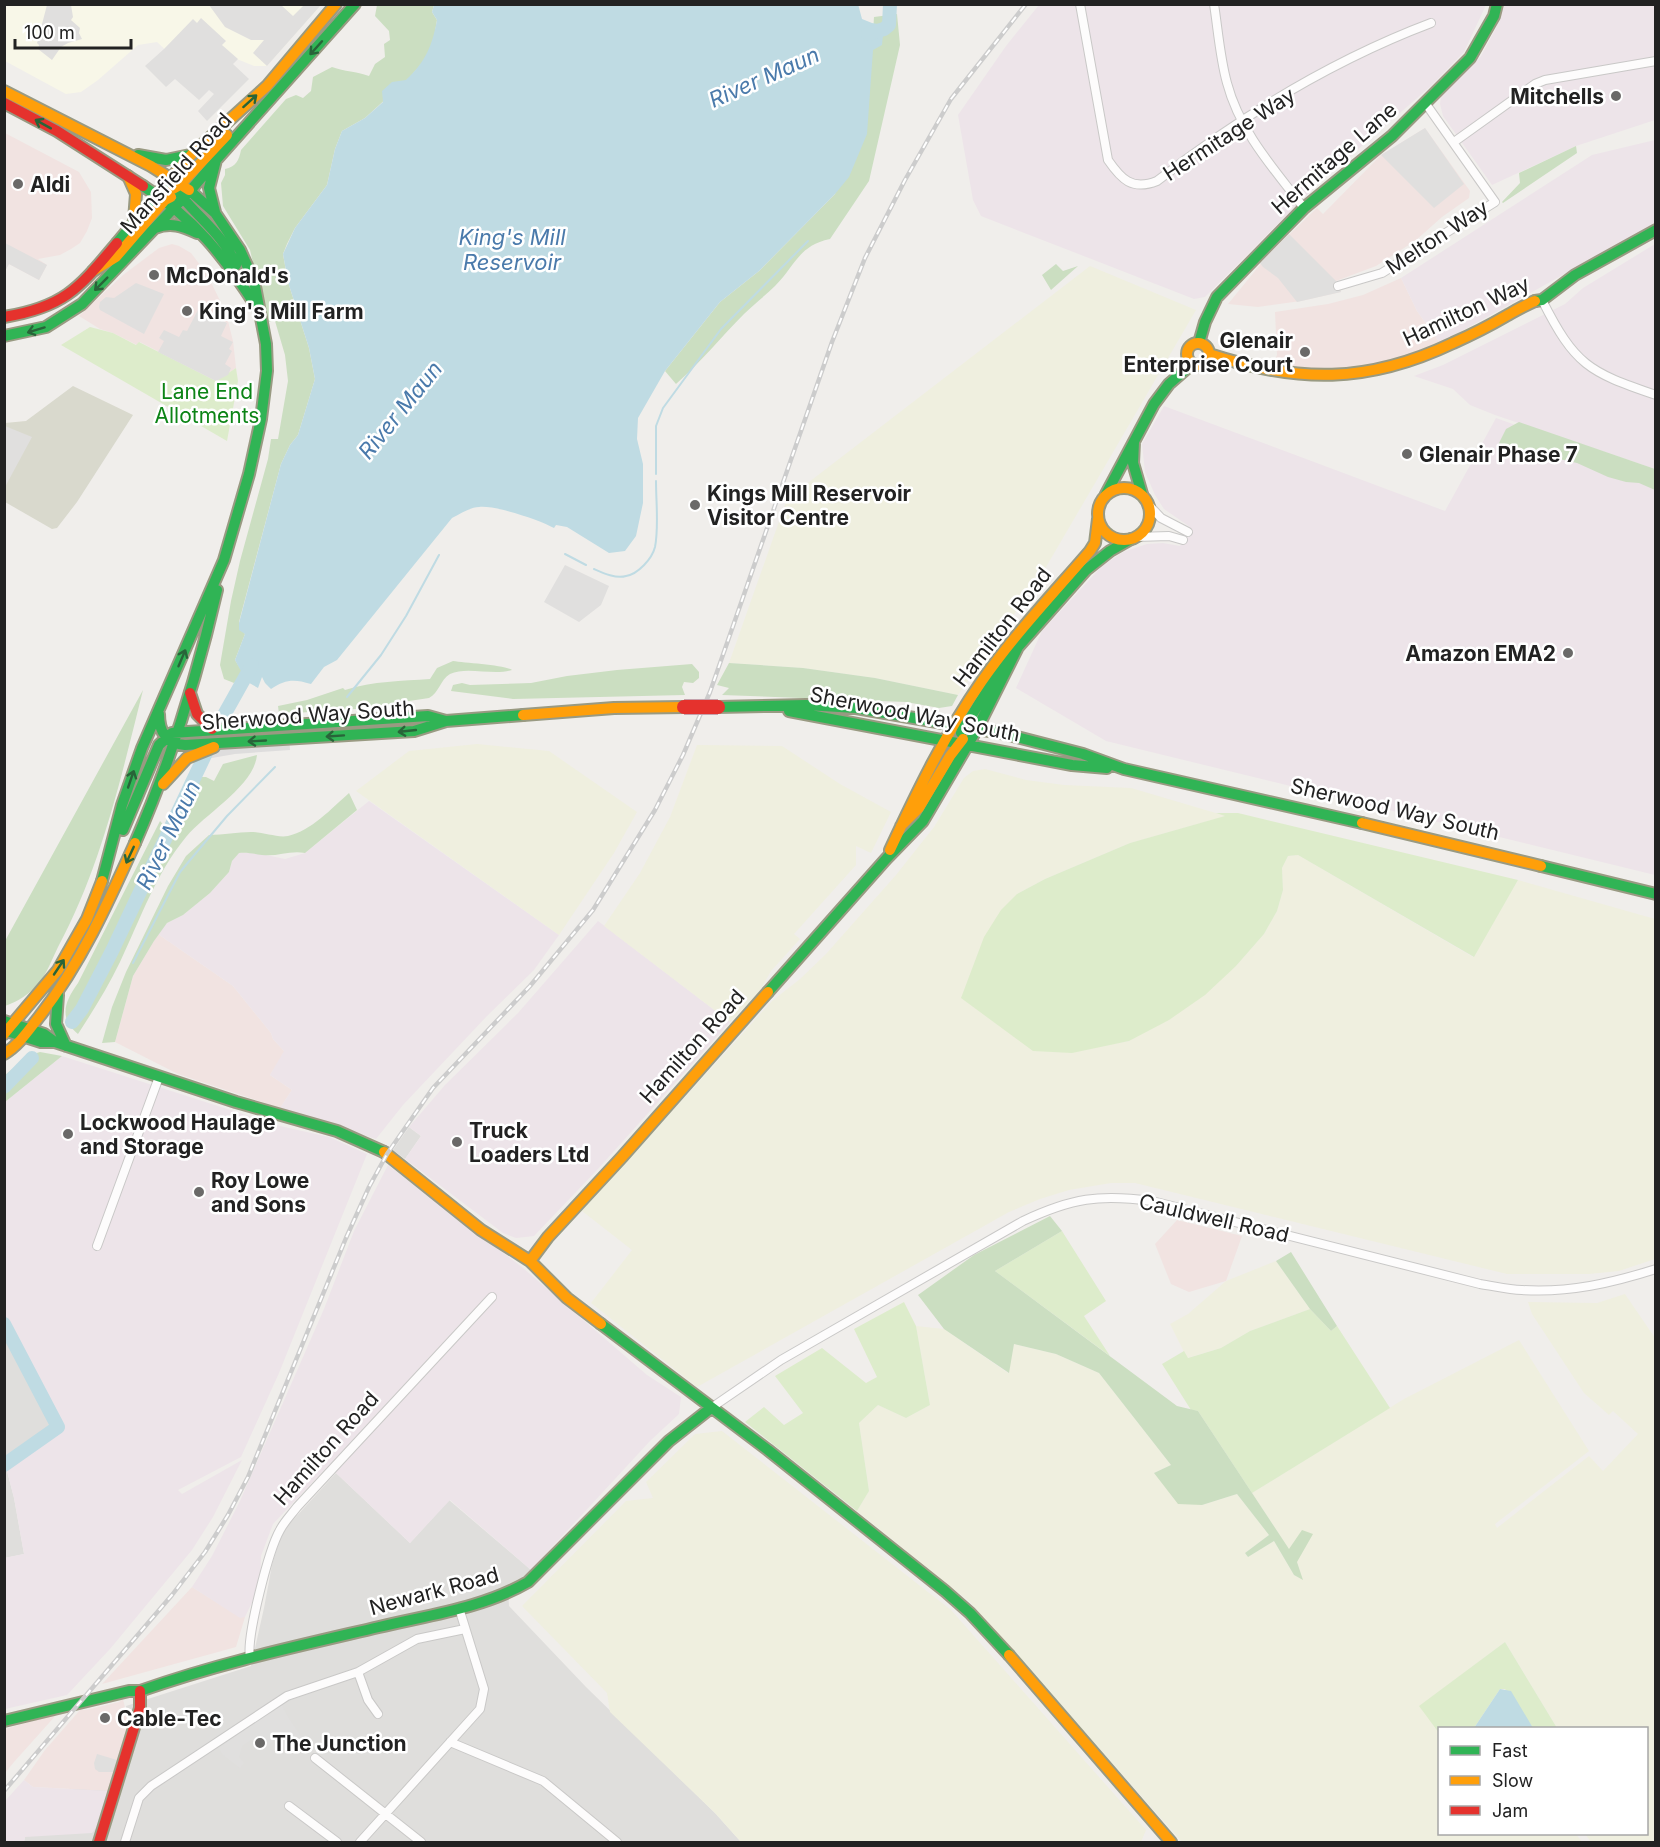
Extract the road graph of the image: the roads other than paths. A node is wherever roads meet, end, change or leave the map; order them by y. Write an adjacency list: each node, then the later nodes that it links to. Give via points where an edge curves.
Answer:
1 (336, 4): 16 (main road, Mansfield Road, one-way to 1, via 267,86)
2 (355, 4): 11 (main road, Mansfield Road, one-way to 11)
3 (1080, 4): 13 (street, Hermitage Way, via 1108,160 1124,179 1143,185 1157,181)
4 (1214, 4): 13 (street, via 1227,83)
5 (1497, 4): 10 (main road, Hermitage Lane, via 1470,58)
6 (1431, 23): 13 (street, Hermitage Way, via 1388,39)
7 (1656, 62): 14 (street, via 1534,84)
8 (4, 91): 12 (main road)
9 (4, 103): 18 (main road, one-way to 9)
10 (1426, 104): 14 (street, Melton Way); 20 (main road, Hermitage Lane)
11 (256, 115): 17 (main road, Mansfield Road); 19 (main road, via 230,132)
12 (68, 122): 15 (main road); 19 (main road, via 84,139)
13 (1242, 122): 20 (street)
14 (1454, 142): 28 (street, Melton Way, via 1495,202 1382,273)
15 (122, 152): 16 (main road, via 166,160); 19 (main road)
16 (192, 154): 19 (main road, Mansfield Road)
17 (216, 160): 19 (main road, Mansfield Road); 21 (main road, via 209,188)
18 (128, 176): 19 (main road); 22 (main road, via 136,201)
19 (173, 193): 21 (main road); 22 (main road, Mansfield Road); 23 (main road, Mansfield Road); 25 (main road); 26 (main road, via 116,257); 27 (main road, via 201,216 225,244)
20 (1304, 208): 33 (main road, Hermitage Lane, via 1217,297)
21 (215, 213): 30 (main road, via 240,250 254,281)
22 (134, 220): 26 (main road, Mansfield Road)
23 (155, 228): 25 (main road, via 180,225); 32 (main road, Mansfield Road, one-way to 32, via 82,304 46,327)
24 (1656, 230): 29 (main road, Hamilton Way, via 1575,275)
25 (207, 238): 27 (main road)
26 (93, 271): 31 (main road, Mansfield Road, via 70,296 50,307)
27 (242, 284): 30 (main road)
28 (1338, 286)
29 (1542, 300): 34 (main road, Hamilton Way, via 1450,346 1407,363 1357,374 1277,374); 36 (street, via 1560,335 1590,368)
30 (259, 309): 44 (main road, via 266,344 267,380 249,474)
31 (4, 317)
32 (4, 336)
33 (1199, 343): 34 (main road, via 1206,346); 35 (main road, via 1188,349 1187,357)
34 (1209, 354): 35 (main road, via 1204,364)
35 (1192, 364): 37 (main road, Hamilton Road, via 1159,397)
36 (1656, 395)
37 (1134, 442): 38 (main road, Hamilton Road); 39 (main road, via 1133,463)
38 (1106, 494): 39 (main road, via 1126,487); 40 (main road, Hamilton Road)
39 (1145, 499): 41 (street, via 1161,518); 42 (main road, via 1149,520)
40 (1098, 519): 42 (main road, via 1110,536 1120,540); 50 (main road, Hamilton Road, via 1090,551 996,661)
41 (1188, 532)
42 (1133, 538): 43 (street, via 1169,536); 50 (main road, Hamilton Road, via 1086,570 1018,647)
43 (1184, 540)
44 (224, 560): 45 (main road); 47 (main road, one-way to 44)
45 (190, 693): 49 (main road, via 196,714); 51 (main road)
46 (771, 707): 48 (main road, Sherwood Way South, bridge, via 614,708); 50 (main road, Sherwood Way South); 50 (main road, Sherwood Way South, via 806,705 824,713)
47 (159, 712): 51 (main road, via 160,729); 55 (main road, one-way to 47, via 122,805)
48 (446, 721): 49 (main road, Sherwood Way South, via 428,716); 52 (main road, Sherwood Way South, one-way to 52, via 414,730 224,743)
49 (208, 728): 51 (main road, Sherwood Way South)
50 (962, 735): 53 (main road, Sherwood Way South, via 1083,754); 53 (main road, Sherwood Way South, via 1072,765); 56 (main road, Hamilton Road, via 901,826); 56 (main road, Hamilton Road, via 923,821)
51 (172, 738): 52 (main road, Sherwood Way South); 54 (main road); 55 (main road, via 155,754)
52 (197, 749): 54 (main road)
53 (1124, 769): 57 (main road, Sherwood Way South)
54 (155, 796): 58 (main road, one-way to 58, via 93,930)
55 (110, 856): 59 (main road, one-way to 55, via 74,945 99,892)
56 (886, 859): 64 (main road, Hamilton Road)
57 (1656, 894)
58 (58, 993): 59 (main road); 60 (main road, via 56,1024)
59 (13, 1031): 60 (main road, via 41,1042); 61 (main road)
60 (61, 1044): 62 (main road)
61 (4, 1054)
62 (159, 1077): 63 (street); 64 (main road, via 337,1131 383,1151 481,1230)
63 (98, 1246)
64 (530, 1261): 67 (main road, via 567,1298)
65 (1656, 1269): 67 (street, Cauldwell Road, via 1580,1288 1521,1290 1480,1284 1152,1201 1119,1197 1078,1200 1023,1221 781,1360)
66 (492, 1296): 70 (street, Hamilton Road, via 280,1531 259,1600 248,1648)
67 (711, 1408): 68 (main road, Newark Road, via 669,1441 528,1582 507,1594); 85 (main road, via 970,1613)
68 (459, 1608): 69 (street); 70 (main road, Newark Road)
69 (465, 1629): 71 (street, Newark Road, via 417,1639); 75 (street, via 484,1689 480,1709)
70 (250, 1658): 72 (main road, Newark Road)
71 (357, 1672): 73 (street, via 368,1701); 80 (street, Newark Road, via 272,1704 151,1786 140,1798)
72 (140, 1691): 74 (main road, Newark Road); 79 (main road, via 140,1708)
73 (378, 1714)
74 (4, 1721)
75 (450, 1742): 78 (street); 84 (street, via 543,1781)
76 (315, 1758): 78 (street)
77 (289, 1806): 81 (street)
78 (384, 1814): 82 (street); 83 (street)
79 (99, 1842)
80 (125, 1842)
81 (337, 1842)
82 (360, 1842)
83 (421, 1842)
84 (617, 1842)
85 (1171, 1842)

